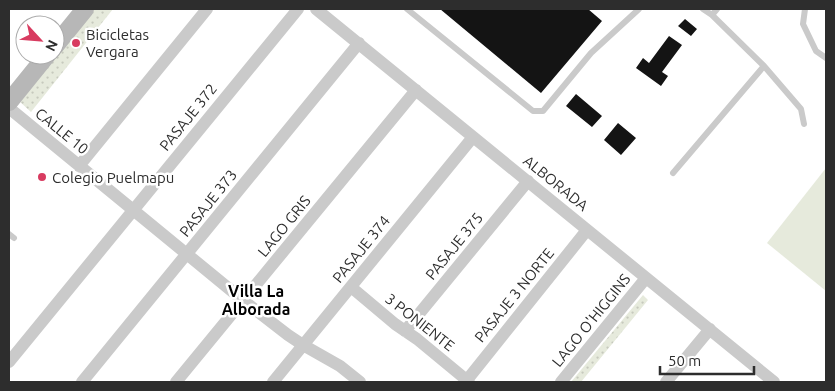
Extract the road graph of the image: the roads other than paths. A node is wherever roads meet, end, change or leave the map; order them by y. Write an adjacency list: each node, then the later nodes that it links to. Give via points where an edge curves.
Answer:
1 (207, 9): 21 (street)
2 (298, 9): 24 (street, PASAJE 372)
3 (316, 9): 12 (street, ALBORADA)
4 (408, 9): 5 (lane, via 532,111 544,111 591,53)
5 (639, 9)
6 (703, 9): 10 (lane)
7 (717, 9): 10 (lane)
8 (805, 9): 13 (lane, via 803,24 816,51)
9 (82, 10): 11 (main road)
10 (712, 15): 15 (lane)
11 (65, 33)
12 (359, 43): 16 (street, ALBORADA); 26 (street, PASAJE 373)
13 (826, 58)
14 (39, 65): 17 (main road)
15 (764, 66): 19 (lane, via 801,109); 22 (lane)
16 (416, 90): 20 (street, ALBORADA); 29 (street, LAGO GRIS)
17 (9, 102)
18 (9, 108): 21 (street, CALLE 10)
19 (804, 124)
20 (473, 137): 23 (street, ALBORADA); 28 (street, PASAJE 374)
21 (79, 166): 24 (street, CALLE 10)
22 (673, 173)
23 (528, 181): 25 (street, ALBORADA); 31 (street, PASAJE 375)
24 (133, 210): 26 (street, CALLE 10); 33 (street, PASAJE 372)
25 (587, 230): 27 (street, ALBORADA); 35 (street, PASAJE 3 NORTE)
26 (187, 254): 29 (street, CALLE 10); 36 (street, PASAJE 373)
27 (646, 278): 30 (street, ALBORADA); 40 (street, LAGO O'HIGGINS)
28 (351, 287): 31 (street, 3 PONIENTE); 32 (street, PASAJE 374)
29 (244, 301): 32 (street, CALLE 10); 37 (street, LAGO GRIS)
30 (710, 329): 34 (street, ALBORADA); 41 (street)
31 (405, 332): 35 (street, 3 PONIENTE)
32 (303, 345): 38 (street, PASAJE 374); 39 (street, CALLE 10, via 340,366)
33 (9, 362)
34 (766, 380)
35 (468, 381)
36 (82, 382)
37 (176, 382)
38 (273, 382)
39 (360, 382)
40 (561, 382)
41 (666, 382)

